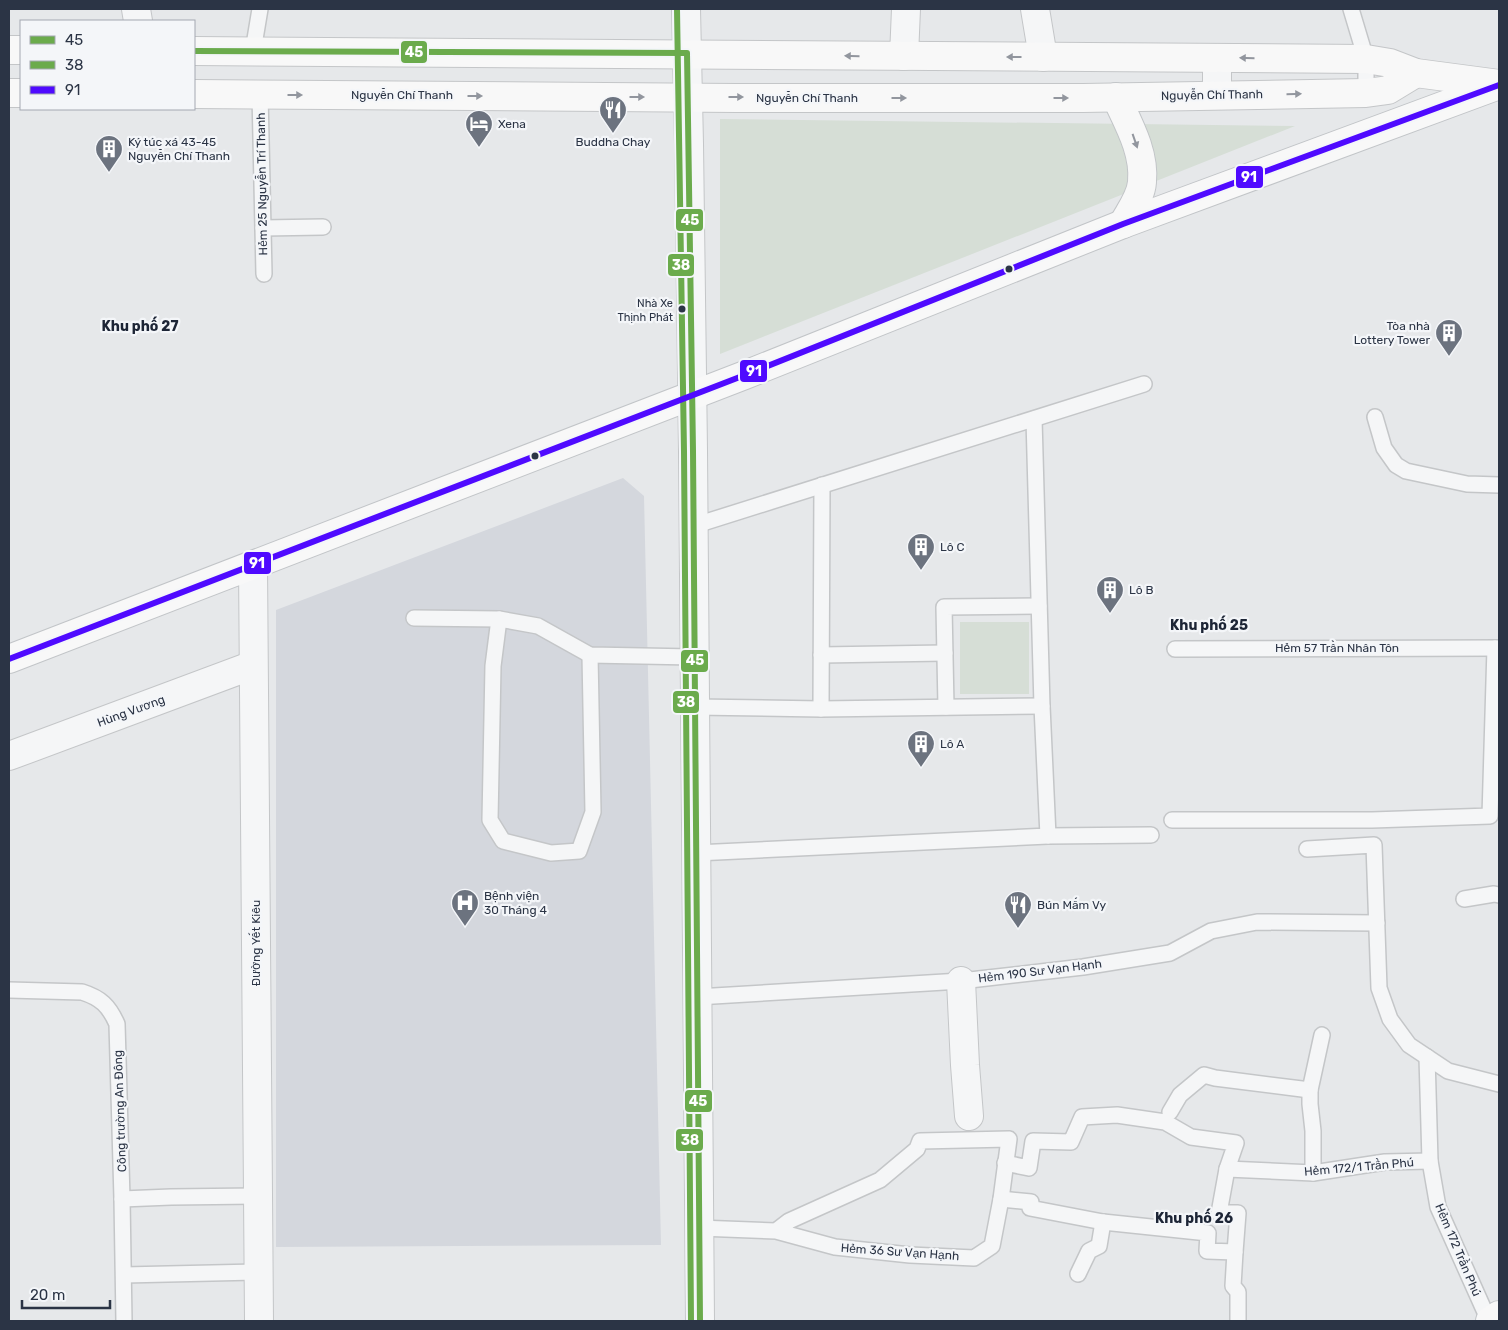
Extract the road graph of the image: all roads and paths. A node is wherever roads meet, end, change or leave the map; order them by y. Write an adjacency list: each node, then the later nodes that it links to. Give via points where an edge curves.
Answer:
1 (260, 9): 7 (lane)
2 (686, 9): 8 (street)
3 (906, 9): 9 (street)
4 (1035, 9): 10 (street)
5 (1351, 9): 12 (lane)
6 (195, 51): 7 (main road)
7 (253, 51): 8 (main road)
8 (687, 53): 9 (main road, one-way to 8); 19 (street)
9 (904, 56): 10 (main road, one-way to 9)
10 (1043, 57): 11 (main road)
11 (1217, 58): 12 (main road, one-way to 11); 18 (street)
12 (1366, 60): 13 (main road, via 1390,63); 15 (lane)
13 (1416, 73): 14 (main road); 15 (main road, Nguyễn Chí Thanh, via 1388,90)
14 (1499, 84): 21 (main road)
15 (1366, 93): 18 (main road, Nguyễn Chí Thanh, one-way to 15)
16 (195, 94): 17 (main road, Nguyễn Chí Thanh)
17 (260, 94): 19 (main road, Nguyễn Chí Thanh, one-way to 19); 23 (lane, Hẻm 25 Nguyễn Trí Thanh)
18 (1217, 95): 20 (main road, Nguyễn Chí Thanh)
19 (688, 97): 20 (main road, Nguyễn Chí Thanh, one-way to 20); 26 (street)
20 (1116, 97): 21 (main road, one-way to 21, via 1141,157 1142,182)
21 (1123, 224): 26 (main road)
22 (323, 227): 23 (lane)
23 (263, 228): 24 (lane, Hẻm 25 Nguyễn Trí Thanh)
24 (264, 274)
25 (1144, 384): 28 (lane)
26 (692, 396): 31 (street); 32 (main road)
27 (1375, 418): 29 (lane, via 1384,448 1396,465 1406,471 1467,484)
28 (1034, 419): 30 (lane); 33 (lane)
29 (1499, 485)
30 (822, 486): 31 (lane); 40 (lane)
31 (693, 526): 41 (street)
32 (252, 565): 42 (main road); 43 (street, Đường Yết Kiêu)
33 (1039, 606): 38 (lane, via 944,607); 44 (lane)
34 (414, 618): 35 (lane)
35 (499, 619): 39 (lane, via 538,626); 39 (lane, via 493,666 490,820 503,841 551,853 579,851 593,812)
36 (1497, 648): 37 (lane, Hẻm 57 Trần Nhân Tôn); 49 (lane, via 1490,816 1372,820)
37 (1175, 649)
38 (945, 653): 40 (lane); 46 (lane)
39 (590, 655): 41 (lane)
40 (821, 655): 47 (lane)
41 (694, 657): 45 (street)
42 (9, 658)
43 (253, 665): 48 (street, Hùng Vương); 70 (street, Đường Yết Kiêu)
44 (1042, 706): 46 (lane); 50 (lane)
45 (694, 707): 47 (lane); 53 (street)
46 (946, 707): 47 (lane)
47 (821, 709)
48 (9, 756)
49 (1172, 820)
50 (1048, 836): 51 (lane); 53 (lane)
51 (1151, 836)
52 (1307, 849): 56 (lane, via 1374,845)
53 (696, 853): 59 (street)
54 (1499, 895): 55 (lane)
55 (1464, 899)
56 (1377, 923): 57 (lane, Hẻm 190 Sư Vạn Hạnh, via 1257,922 1211,931 1170,953); 61 (lane, via 1379,988 1390,1019 1409,1045)
57 (962, 981): 59 (lane, Hẻm 190 Sư Vạn Hạnh); 65 (street)
58 (9, 990): 71 (lane, Công trường An Đông, via 82,992 93,996 112,1012 118,1037)
59 (697, 997): 74 (street)
60 (1322, 1035): 63 (lane)
61 (1427, 1057): 62 (lane, via 1448,1071); 66 (lane, Hẻm 172 Trần Phú)
62 (1499, 1084)
63 (1310, 1090): 64 (lane, via 1204,1075 1180,1095); 69 (lane)
64 (1170, 1112)
65 (969, 1116)
66 (1430, 1160): 69 (lane, Hẻm 172/1 Trần Phú, via 1385,1162); 85 (lane, Hẻm 172 Trần Phú, via 1438,1207)
67 (1005, 1163): 68 (lane, via 1030,1168 1033,1141 1071,1142 1082,1117 1117,1115 1165,1122 1191,1136 1236,1143); 72 (lane, Hẻm 36 Sư Vạn Hạnh); 75 (lane, Hẻm 36 Sư Vạn Hạnh, via 1009,1139 920,1140 917,1150 880,1180 789,1221)
68 (1227, 1169): 69 (lane, Hẻm 172/1 Trần Phú); 76 (lane, via 1219,1213 1238,1213)
69 (1313, 1173)
70 (258, 1196): 71 (lane); 77 (street, Đường Yết Kiêu)
71 (122, 1199): 79 (lane, Công trường An Đông)
72 (1001, 1199): 73 (lane, via 1031,1202 1030,1208); 75 (lane, Hẻm 36 Sư Vạn Hạnh, via 992,1246 974,1258 835,1247)
73 (1103, 1222): 76 (lane, via 1208,1233 1206,1251); 78 (lane, via 1099,1246 1088,1251)
74 (699, 1228): 75 (lane, Hẻm 36 Sư Vạn Hạnh); 83 (street)
75 (776, 1231)
76 (1235, 1252): 84 (lane, via 1233,1286 1238,1292)
77 (258, 1272): 79 (lane); 82 (street, Đường Yết Kiêu)
78 (1078, 1274)
79 (124, 1275): 81 (lane, Công trường An Đông)
80 (1499, 1315): 85 (main road)
81 (124, 1321)
82 (258, 1321)
83 (700, 1321)
84 (1238, 1321)
85 (1489, 1321)

